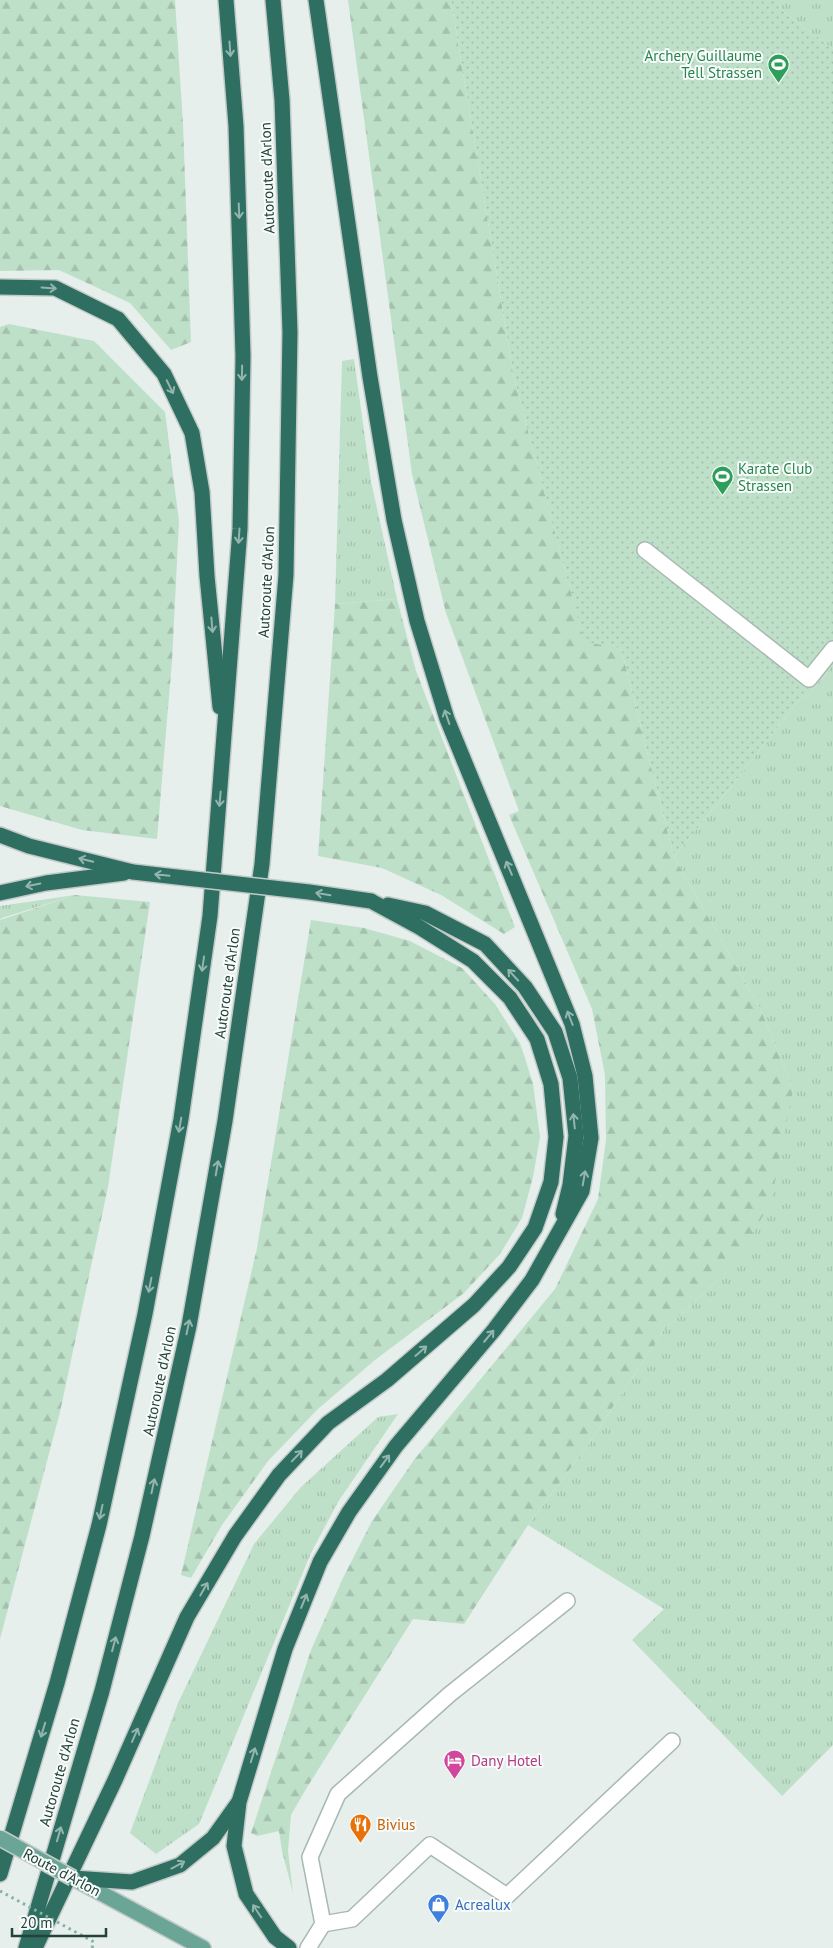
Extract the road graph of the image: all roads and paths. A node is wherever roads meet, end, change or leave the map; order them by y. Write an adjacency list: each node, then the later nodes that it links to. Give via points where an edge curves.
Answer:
1 (226, 0): 7 (highway, Autoroute d'Arlon, one-way to 7, via 236,126 243,356 240,528)
2 (273, 0): 21 (highway, Autoroute d'Arlon, one-way to 2, via 109,1664 142,1536 189,1326 225,1121 262,864 286,575 290,332 282,100)
3 (316, 0): 12 (highway, one-way to 3, via 582,1191 591,1138 585,1076 572,1024 447,719 417,621 394,520 372,387)
4 (0, 287): 7 (highway, one-way to 7, via 55,288 118,319 164,374 192,433 202,492)
5 (645, 550): 6 (lane, via 809,679)
6 (833, 649)
7 (224, 751): 17 (highway, Autoroute d'Arlon, one-way to 17, via 210,916 181,1119 145,1314 94,1543 57,1683)
8 (0, 835): 9 (highway, one-way to 8, via 29,846)
9 (133, 872): 10 (highway, one-way to 10, via 46,882); 11 (highway, one-way to 9, bridge)
10 (0, 893)
11 (371, 901): 12 (highway, one-way to 11, via 570,1185 576,1136 570,1078 555,1032 525,988 485,944 425,913); 22 (highway, one-way to 11, via 188,1618 235,1536 279,1475 328,1423 388,1380 474,1305 509,1267 535,1228 551,1182 556,1137 550,1084 537,1039 510,998 473,961)
12 (556, 1237): 15 (highway, one-way to 12, via 285,1649 325,1554 348,1512 396,1446 532,1280)
13 (567, 1601): 20 (lane, via 450,1694 338,1794 310,1857)
14 (672, 1741): 20 (lane, via 506,1896 430,1845 352,1919)
15 (239, 1802): 18 (highway, one-way to 15, via 132,1882 180,1865 213,1838); 25 (highway, one-way to 15, via 275,1937 246,1894 234,1846)
16 (0, 1838): 18 (main road, Route d'Arlon, bridge)
17 (0, 1874)
18 (73, 1878): 24 (main road, Route d'Arlon)
19 (0, 1891): 23 (path, bridge, via 94,1942)
20 (323, 1924): 26 (lane)
21 (26, 1948)
22 (35, 1948)
23 (92, 1948)
24 (202, 1948)
25 (289, 1948)
26 (308, 1948)

